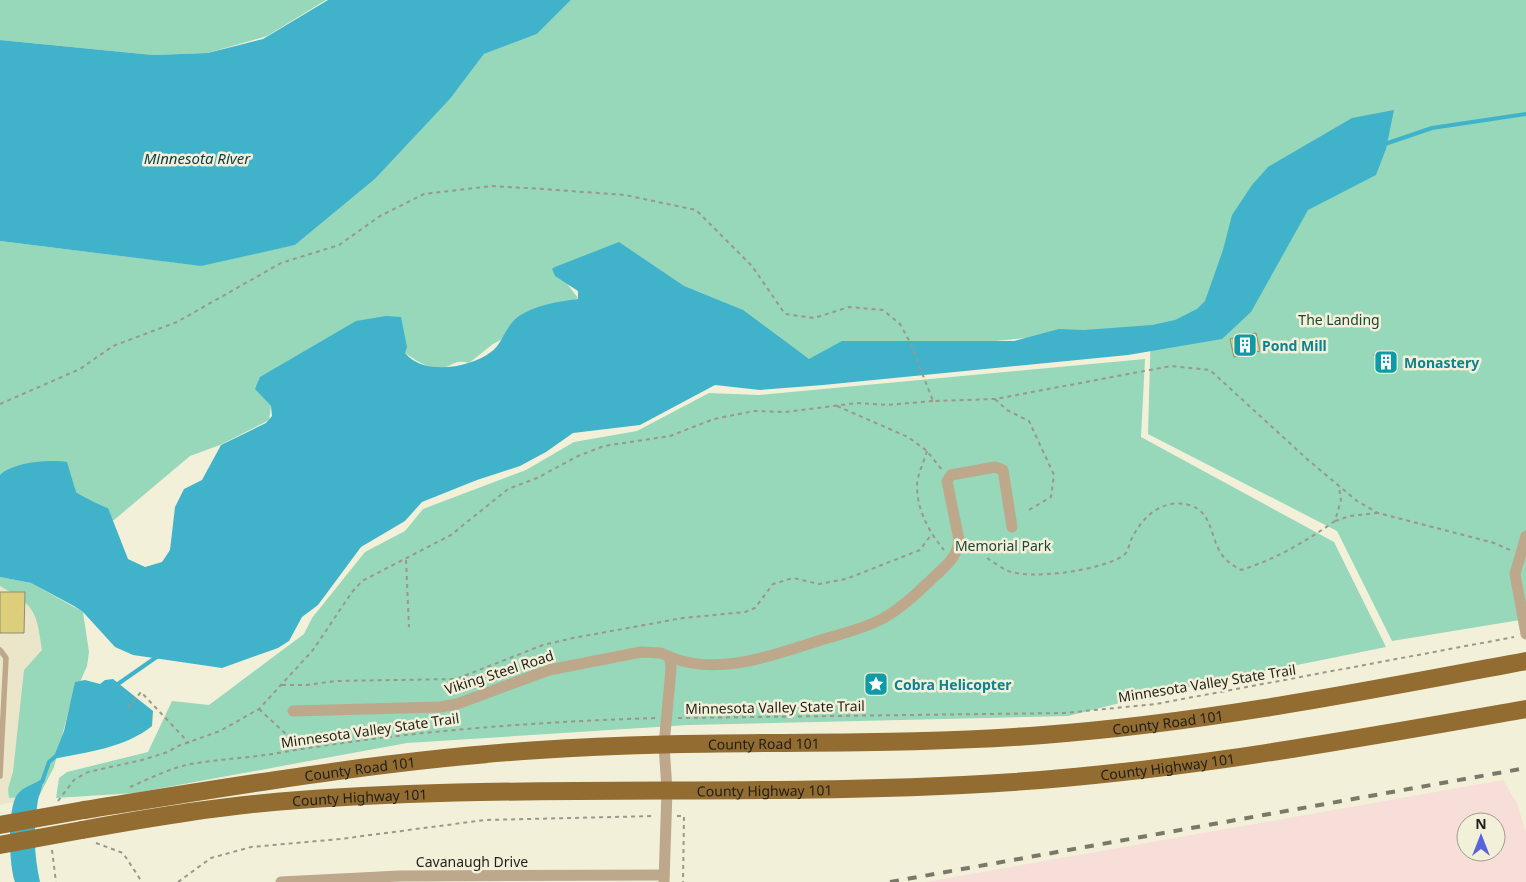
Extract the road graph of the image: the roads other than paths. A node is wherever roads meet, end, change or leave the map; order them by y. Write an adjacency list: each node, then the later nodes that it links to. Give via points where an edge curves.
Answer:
1 (1012, 527): 5 (street, Viking Steel Road, via 1003,470 995,467 951,474 948,477 959,549 952,560 884,618 860,629 730,664 700,665)
2 (1526, 536): 3 (street, via 1515,574)
3 (1521, 635)
4 (0, 650): 10 (lane, via 6,658)
5 (670, 657): 8 (street, Viking Steel Road, via 641,652 548,670 457,704 440,707); 9 (street)
6 (1526, 661): 9 (main road, County Road 101, via 1244,711 1047,735 940,742)
7 (1526, 709): 11 (main road, County Highway 101, via 1270,754 1049,780 905,788)
8 (293, 711)
9 (664, 745): 11 (street); 12 (main road, County Road 101, bridge, via 428,759 333,771)
10 (0, 776)
11 (667, 790): 13 (main road, County Highway 101, bridge, via 418,794 296,800 180,813 86,836); 14 (street)
12 (0, 825)
13 (0, 845)
14 (664, 878): 15 (street, Cavanaugh Drive, via 399,876)
15 (281, 882)

